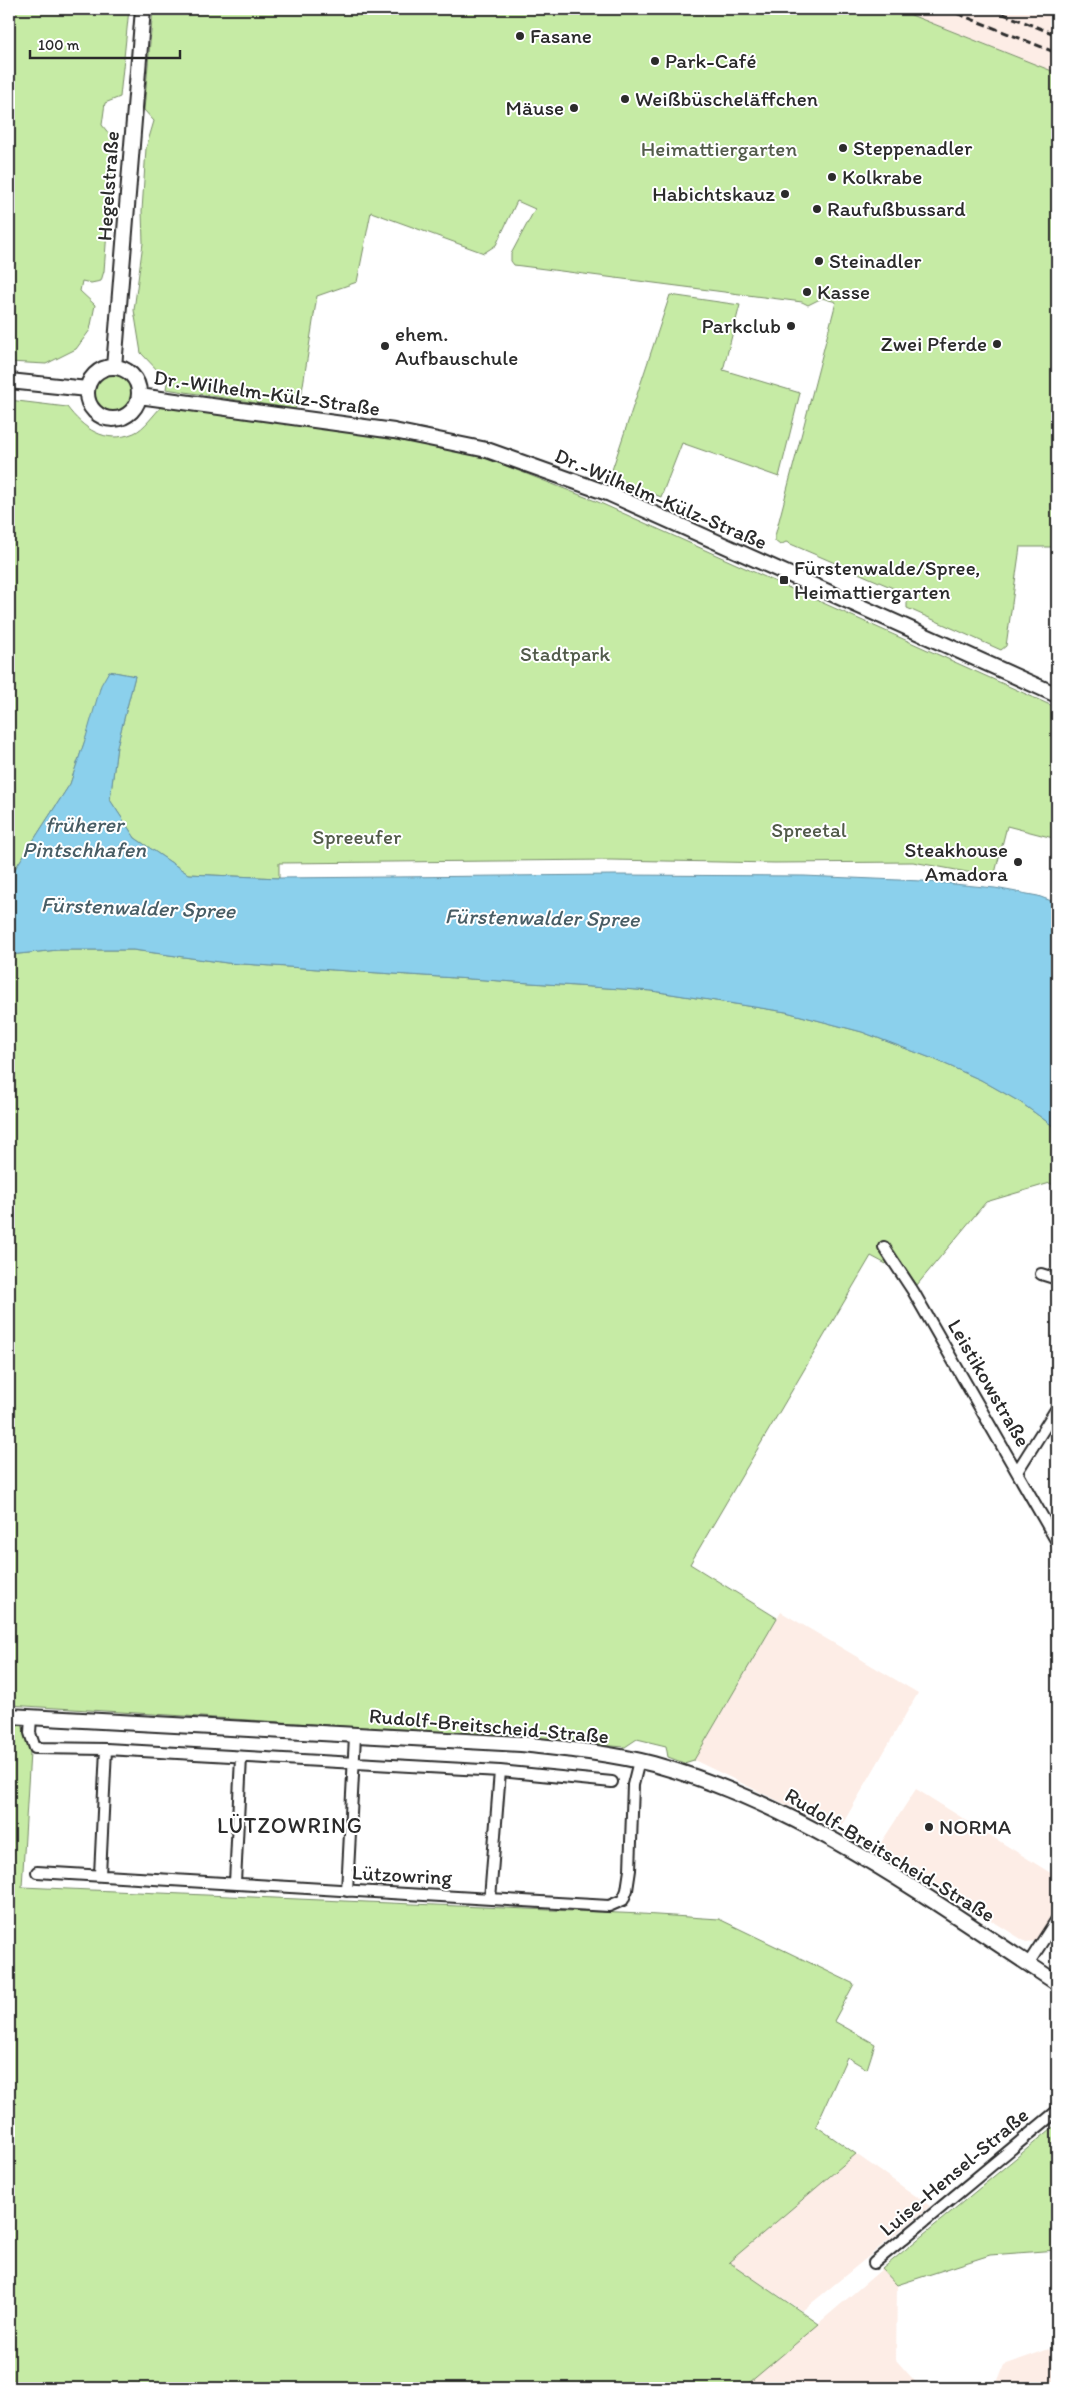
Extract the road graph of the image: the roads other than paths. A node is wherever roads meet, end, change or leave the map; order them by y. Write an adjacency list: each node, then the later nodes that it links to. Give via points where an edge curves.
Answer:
1 (143, 9): 2 (main road, Hegelstraße)
2 (114, 367): 4 (main road, via 94,375); 5 (main road, via 132,375)
3 (9, 381): 4 (main road)
4 (87, 390): 5 (main road, via 90,407 104,418 112,419 129,414)
5 (139, 396): 6 (main road, Dr.-Wilhelm-Külz-Straße, via 394,431 487,450 610,494)
6 (1057, 695)
7 (884, 1247): 11 (street, Leistikowstraße)
8 (1041, 1274): 9 (street)
9 (1057, 1279)
10 (1057, 1408): 11 (street)
11 (1018, 1470): 12 (street, Leistikowstraße)
12 (1057, 1542)
13 (9, 1716): 14 (main road, Rudolf-Breitscheid-Straße)
14 (31, 1717): 15 (main road, Rudolf-Breitscheid-Straße); 16 (street, via 30,1733 35,1748)
15 (355, 1736): 18 (main road, Rudolf-Breitscheid-Straße, via 521,1744); 19 (street)
16 (106, 1750): 17 (street); 23 (street)
17 (241, 1757): 19 (street); 24 (street)
18 (639, 1761): 26 (street, Lützowring, via 633,1785 630,1870 623,1900 605,1906); 28 (main road, Rudolf-Breitscheid-Straße, via 712,1783 786,1815 952,1911)
19 (353, 1763): 20 (street); 25 (street)
20 (500, 1771): 21 (street); 26 (street)
21 (612, 1782)
22 (37, 1872): 23 (street, Lützowring)
23 (100, 1875): 24 (street, Lützowring)
24 (236, 1883): 25 (street, Lützowring)
25 (347, 1891): 26 (street, Lützowring)
26 (490, 1899)
27 (1057, 1919): 28 (street)
28 (1028, 1964): 29 (main road, Rudolf-Breitscheid-Straße)
29 (1057, 1983)
30 (1057, 2110): 31 (street, Luise-Hensel-Straße)
31 (874, 2262)

